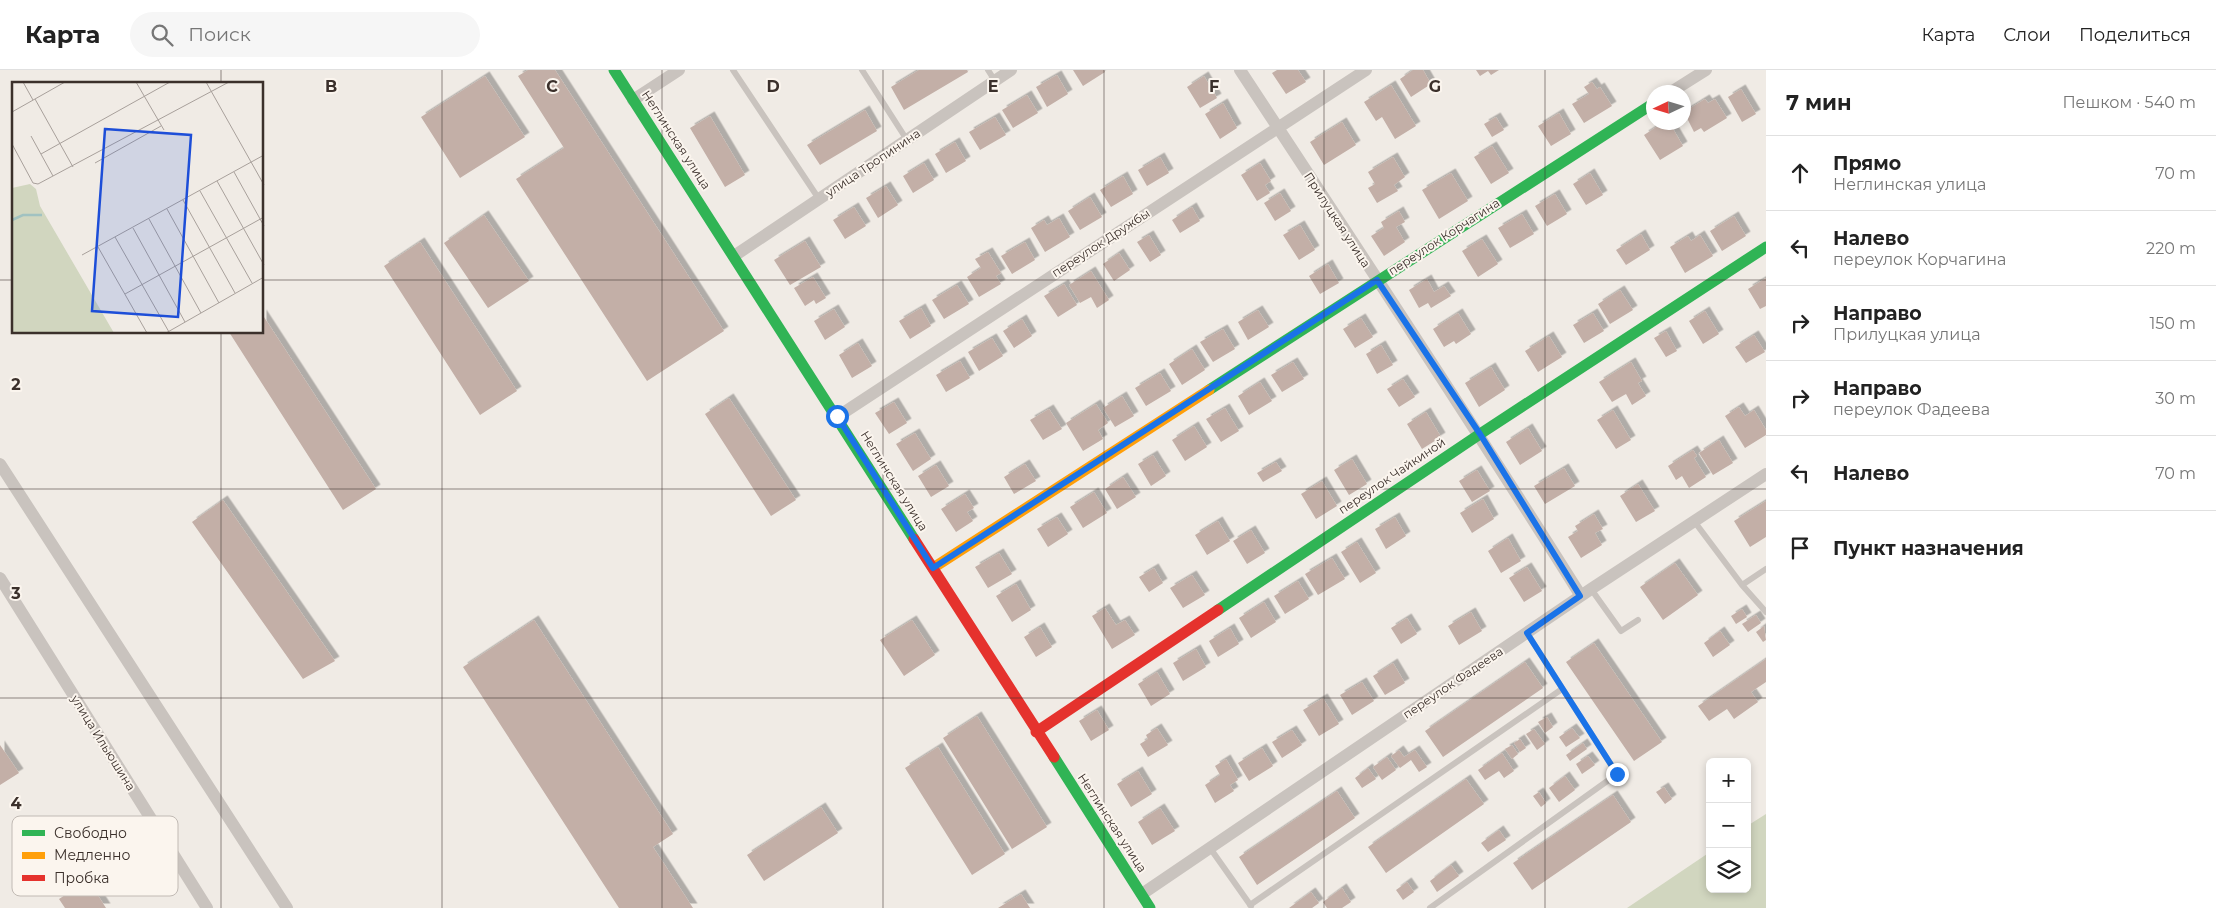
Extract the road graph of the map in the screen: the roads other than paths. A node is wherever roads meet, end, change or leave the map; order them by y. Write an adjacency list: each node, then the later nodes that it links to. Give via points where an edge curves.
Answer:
1 (614, 70): 11 (street, Неглинская улица)
2 (679, 70): 11 (street)
3 (733, 70): 15 (lane)
4 (862, 70): 14 (lane)
5 (1011, 70): 9 (street, улица Тропинина)
6 (1240, 70): 13 (street, Прилуцкая улица)
7 (1366, 70): 13 (street, переулок Дружбы)
8 (1706, 70): 10 (street)
9 (992, 75): 14 (street, улица Тропинина)
10 (1681, 85)
11 (633, 100): 17 (street, Неглинская улица)
12 (1646, 108): 18 (street, переулок Корчагина)
13 (1277, 127): 18 (street, Прилуцкая улица); 19 (street, переулок Дружбы)
14 (908, 140): 15 (street, улица Тропинина)
15 (819, 199): 17 (street, улица Тропинина)
16 (1766, 247): 20 (street, переулок Чайкиной)
17 (734, 256): 19 (street, Неглинская улица)
18 (1377, 280): 20 (street, Прилуцкая улица); 24 (street, переулок Корчагина)
19 (837, 416): 24 (street, Неглинская улица)
20 (1480, 434): 29 (street, Прилуцкая улица); 34 (street, переулок Чайкиной)
21 (0, 464): 41 (street)
22 (1766, 474): 23 (street, переулок Фадеева)
23 (1694, 521): 27 (lane); 28 (street, переулок Фадеева)
24 (933, 568): 34 (street, Неглинская улица)
25 (1766, 569): 27 (lane)
26 (0, 578): 35 (street, улица Ильюшина)
27 (1742, 585): 30 (lane)
28 (1591, 589): 29 (street, переулок Фадеева); 31 (lane, via 1622,631)
29 (1580, 596): 32 (street, переулок Фадеева)
30 (1766, 612)
31 (1638, 620)
32 (1527, 633): 33 (lane); 36 (street, переулок Фадеева)
33 (1562, 689): 39 (lane); 43 (lane, via 1617,774)
34 (1036, 732): 38 (street, Неглинская улица)
35 (149, 816)
36 (1210, 848): 38 (street, переулок Фадеева); 39 (lane)
37 (178, 862): 40 (street, улица Ильюшина)
38 (1142, 894): 42 (street, Неглинская улица)
39 (1251, 906)
40 (207, 908)
41 (286, 908)
42 (1150, 908)
43 (1430, 908)

